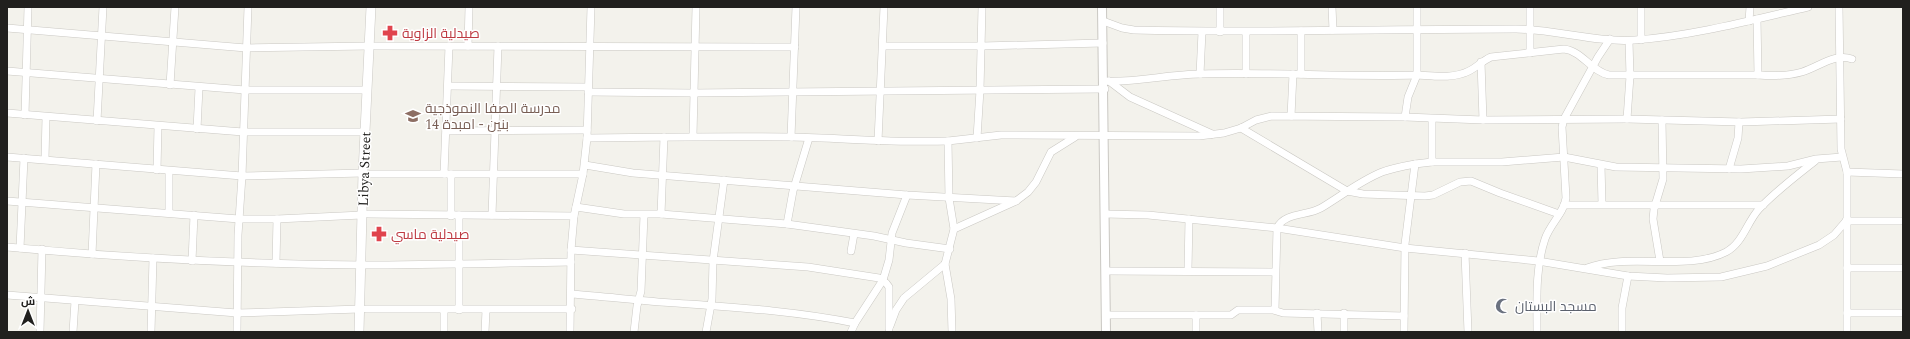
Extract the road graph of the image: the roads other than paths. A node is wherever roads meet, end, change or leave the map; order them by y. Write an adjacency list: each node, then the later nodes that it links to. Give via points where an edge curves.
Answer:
1 (28, 7): 28 (street)
2 (103, 7): 36 (street)
3 (175, 7): 40 (street)
4 (248, 7): 50 (street)
5 (371, 7): 23 (main road, Libya Street)
6 (376, 7): 23 (main road, Libya Street)
7 (469, 7): 44 (street)
8 (590, 7): 46 (street)
9 (696, 7): 51 (street)
10 (796, 7): 49 (street)
11 (884, 7): 47 (street)
12 (982, 7): 48 (street)
13 (1102, 7): 25 (street)
14 (1220, 7): 34 (street)
15 (1332, 7): 29 (street)
16 (1417, 7): 32 (street)
17 (1530, 7): 30 (street)
18 (1641, 7): 38 (street)
19 (1750, 7): 26 (street)
20 (1808, 7): 22 (street)
21 (1839, 7): 53 (street)
22 (1786, 10): 24 (street)
23 (373, 17): 42 (main road, Libya Street)
24 (1757, 20): 26 (street); 64 (street)
25 (1103, 21): 33 (street, via 1134,30); 41 (street)
26 (1749, 21): 38 (street)
27 (7, 28): 28 (street)
28 (27, 30): 36 (street); 58 (street)
29 (1332, 30): 31 (street); 32 (street)
30 (1530, 30): 32 (street); 37 (street); 52 (street)
31 (1301, 31): 35 (street); 62 (street)
32 (1418, 31): 63 (street)
33 (1202, 32): 34 (street); 59 (street)
34 (1220, 32): 35 (street)
35 (1246, 32): 60 (street)
36 (102, 36): 40 (street); 66 (street)
37 (1610, 39): 39 (street); 56 (street)
38 (1641, 40): 39 (street)
39 (1629, 41): 65 (street)
40 (173, 42): 50 (street); 68 (street)
41 (1103, 43): 48 (street); 67 (street)
42 (372, 46): 43 (street); 50 (street); 74 (main road, Libya Street); 93 (main road, Libya Street)
43 (449, 46): 44 (street); 69 (street)
44 (468, 46): 45 (street)
45 (498, 46): 46 (street); 70 (street)
46 (589, 46): 51 (street); 72 (street)
47 (883, 46): 48 (street); 75 (street)
48 (982, 46): 76 (street)
49 (795, 47): 51 (street); 77 (street)
50 (246, 48): 73 (street)
51 (695, 48): 78 (street)
52 (1530, 53): 55 (street, via 1491,58); 56 (street, via 1566,49)
53 (1839, 57): 54 (street); 64 (street, via 1800,73); 87 (street)
54 (1852, 59)
55 (1481, 62): 63 (street, via 1462,74); 88 (street)
56 (1593, 66): 65 (street, via 1604,74); 85 (street)
57 (7, 71): 58 (street)
58 (27, 73): 66 (street); 80 (street)
59 (1200, 74): 60 (street); 67 (street)
60 (1246, 74): 61 (street)
61 (1293, 74): 62 (street); 81 (street)
62 (1301, 74): 63 (street)
63 (1417, 75): 83 (street, via 1408,97)
64 (1758, 75): 65 (street)
65 (1630, 76): 86 (street)
66 (99, 79): 68 (street); 90 (street)
67 (1106, 84): 76 (street); 100 (street); 102 (street)
68 (170, 85): 71 (street)
69 (448, 86): 70 (street); 98 (street)
70 (497, 87): 72 (street); 96 (street)
71 (199, 88): 73 (street); 95 (street)
72 (588, 89): 78 (street); 97 (street)
73 (245, 90): 74 (street); 99 (street)
74 (367, 90): 93 (main road, Libya Street)
75 (881, 90): 76 (street); 77 (street); 109 (street)
76 (980, 90): 108 (street)
77 (793, 91): 78 (street); 104 (street)
78 (693, 93): 101 (street)
79 (7, 113): 80 (street)
80 (25, 115): 82 (street)
81 (1291, 116): 83 (street); 94 (street, via 1263,118)
82 (46, 117): 90 (street); 115 (street)
83 (1405, 117): 84 (street)
84 (1432, 119): 88 (street); 117 (street)
85 (1564, 119): 86 (street); 88 (street); 112 (street)
86 (1627, 119): 89 (street)
87 (1841, 119): 91 (street); 113 (street)
88 (1483, 120)
89 (1662, 120): 91 (street); 122 (street)
90 (97, 121): 92 (street)
91 (1739, 122): 123 (street, via 1738,138)
92 (158, 126): 95 (street); 124 (street)
93 (368, 126): 99 (street); 127 (main road, Libya Street)
94 (1241, 128): 100 (street); 136 (street)
95 (197, 129): 99 (street)
96 (494, 130): 97 (street); 98 (street); 129 (street)
97 (587, 130): 106 (street)
98 (447, 131): 128 (street)
99 (243, 132): 133 (street)
100 (1215, 135): 102 (street)
101 (692, 136): 103 (street); 104 (street)
102 (1105, 136): 105 (street); 151 (street)
103 (664, 137): 106 (street); 131 (street)
104 (792, 137): 107 (street)
105 (1076, 137): 108 (street, via 1001,135); 141 (street, via 1051,152 1036,182)
106 (587, 138): 121 (street)
107 (809, 138): 109 (street); 135 (street)
108 (977, 138): 110 (street)
109 (878, 141): 110 (street)
110 (948, 141): 139 (street)
111 (7, 157): 114 (street)
112 (1564, 157): 117 (street, via 1502,162); 120 (street); 144 (street)
113 (1842, 157): 116 (street); 126 (street)
114 (24, 158): 115 (street); 142 (street)
115 (45, 159): 118 (street)
116 (1816, 159): 123 (street, via 1788,166); 146 (street)
117 (1432, 162): 119 (street)
118 (96, 164): 124 (street); 147 (street)
119 (1415, 164): 136 (street, via 1381,173); 138 (street)
120 (1601, 164): 122 (street); 143 (street)
121 (585, 165): 130 (street); 131 (street, via 633,173)
122 (1663, 167): 123 (street); 145 (street, via 1663,185)
123 (1729, 169)
124 (157, 170): 125 (street)
125 (169, 171): 133 (street); 149 (street)
126 (1847, 172): 132 (street); 164 (street)
127 (366, 173): 128 (street); 133 (street); 154 (main road, Libya Street)
128 (448, 174): 129 (street); 158 (street)
129 (493, 174): 130 (street); 156 (street)
130 (583, 174): 148 (street)
131 (663, 174): 134 (street); 150 (street)
132 (1903, 174)
133 (242, 176): 161 (street)
134 (724, 180): 135 (street); 160 (street)
135 (795, 186): 137 (street); 166 (street)
136 (1347, 191): 138 (street); 167 (street, via 1321,208 1283,221)
137 (907, 195): 139 (street); 170 (street)
138 (1410, 195): 152 (street, via 1433,195 1457,183 1471,181); 173 (street)
139 (949, 198): 141 (street); 168 (street)
140 (7, 201): 142 (street)
141 (1016, 201): 168 (street)
142 (22, 202): 147 (street); 172 (street)
143 (1602, 204): 144 (street); 145 (street)
144 (1564, 205): 152 (street)
145 (1655, 205): 146 (street); 185 (street, via 1653,224)
146 (1763, 205): 185 (street, via 1737,244 1726,252 1699,259)
147 (94, 207): 149 (street); 179 (street)
148 (576, 207): 157 (street); 159 (street)
149 (168, 213): 153 (street)
150 (661, 214): 157 (street); 160 (street)
151 (1105, 214): 163 (street); 196 (street)
152 (1559, 214): 184 (street, via 1548,232)
153 (194, 215): 161 (street); 182 (street)
154 (365, 215): 158 (street); 162 (street); 191 (main road, Libya Street)
155 (459, 215): 156 (street); 158 (street); 189 (street)
156 (492, 215): 159 (street)
157 (644, 215): 180 (street)
158 (451, 216)
159 (574, 216): 176 (street)
160 (719, 218): 166 (street); 183 (street)
161 (239, 219): 162 (street); 186 (street)
162 (277, 219): 188 (street)
163 (1189, 219): 167 (street); 195 (street)
164 (1846, 221): 165 (street); 193 (street); 198 (street, via 1834,235 1818,245 1752,270 1721,277)
165 (1903, 221)
166 (787, 224): 169 (street)
167 (1277, 228): 173 (street); 197 (street)
168 (954, 229): 174 (street)
169 (854, 234): 170 (street); 177 (street)
170 (890, 239): 174 (street); 199 (street, via 889,260)
171 (7, 247): 172 (street)
172 (20, 248): 175 (street)
173 (1405, 248): 178 (street); 220 (street)
174 (950, 249): 190 (street)
175 (42, 250): 179 (street); 202 (street)
176 (571, 250): 180 (street); 187 (street)
177 (851, 251)
178 (1465, 253): 184 (street); 241 (street)
179 (92, 254): 181 (street)
180 (643, 256): 183 (street); 203 (street)
181 (153, 258): 182 (street); 205 (street)
182 (192, 261): 186 (street)
183 (713, 261): 199 (street, via 815,268); 206 (street)
184 (1538, 261): 192 (street); 242 (street)
185 (1660, 261): 192 (street, via 1610,262)
186 (238, 262): 188 (street); 213 (street)
187 (571, 262): 189 (street); 201 (street)
188 (276, 263): 191 (street)
189 (458, 263): 191 (street); 210 (street)
190 (945, 264): 222 (street, via 904,298); 235 (street, via 951,299)
191 (364, 265): 207 (main road, Libya Street)
192 (1587, 268): 198 (street)
193 (1847, 268): 194 (street); 216 (street)
194 (1903, 268)
195 (1188, 270): 196 (street); 197 (street)
196 (1106, 271): 218 (street)
197 (1275, 272): 212 (street)
198 (1628, 276): 243 (street, via 1622,308)
199 (883, 280): 221 (street); 222 (street, via 889,287)
200 (7, 294): 202 (street)
201 (572, 294): 203 (street); 208 (street)
202 (42, 298): 204 (street); 223 (street)
203 (640, 299): 206 (street); 232 (street)
204 (75, 301): 205 (street); 224 (street)
205 (152, 305): 213 (street); 225 (street)
206 (711, 305): 221 (street, via 795,312); 233 (street)
207 (363, 309): 209 (street); 213 (street); 227 (main road, Libya Street); 228 (main road, Libya Street)
208 (572, 309): 211 (street); 231 (street)
209 (444, 310): 210 (street); 229 (street)
210 (459, 310): 211 (street)
211 (486, 310): 230 (street)
212 (1275, 310): 214 (street, via 1282,313); 219 (street, via 1238,310 1231,315)
213 (237, 313): 226 (street)
214 (1317, 313): 215 (street); 238 (street)
215 (1344, 313): 220 (street); 239 (street)
216 (1847, 313): 217 (street); 244 (street)
217 (1903, 313)
218 (1106, 315): 219 (street); 236 (street)
219 (1196, 315): 237 (street)
220 (1404, 316): 240 (street)
221 (855, 323): 234 (street)
222 (888, 331)
223 (40, 332)
224 (73, 332)
225 (151, 332)
226 (237, 332)
227 (359, 332)
228 (365, 332)
229 (444, 332)
230 (486, 332)
231 (570, 332)
232 (634, 332)
233 (706, 332)
234 (851, 332)
235 (952, 332)
236 (1106, 332)
237 (1196, 332)
238 (1318, 332)
239 (1344, 332)
240 (1404, 332)
241 (1468, 332)
242 (1537, 332)
243 (1622, 332)
244 (1847, 332)

